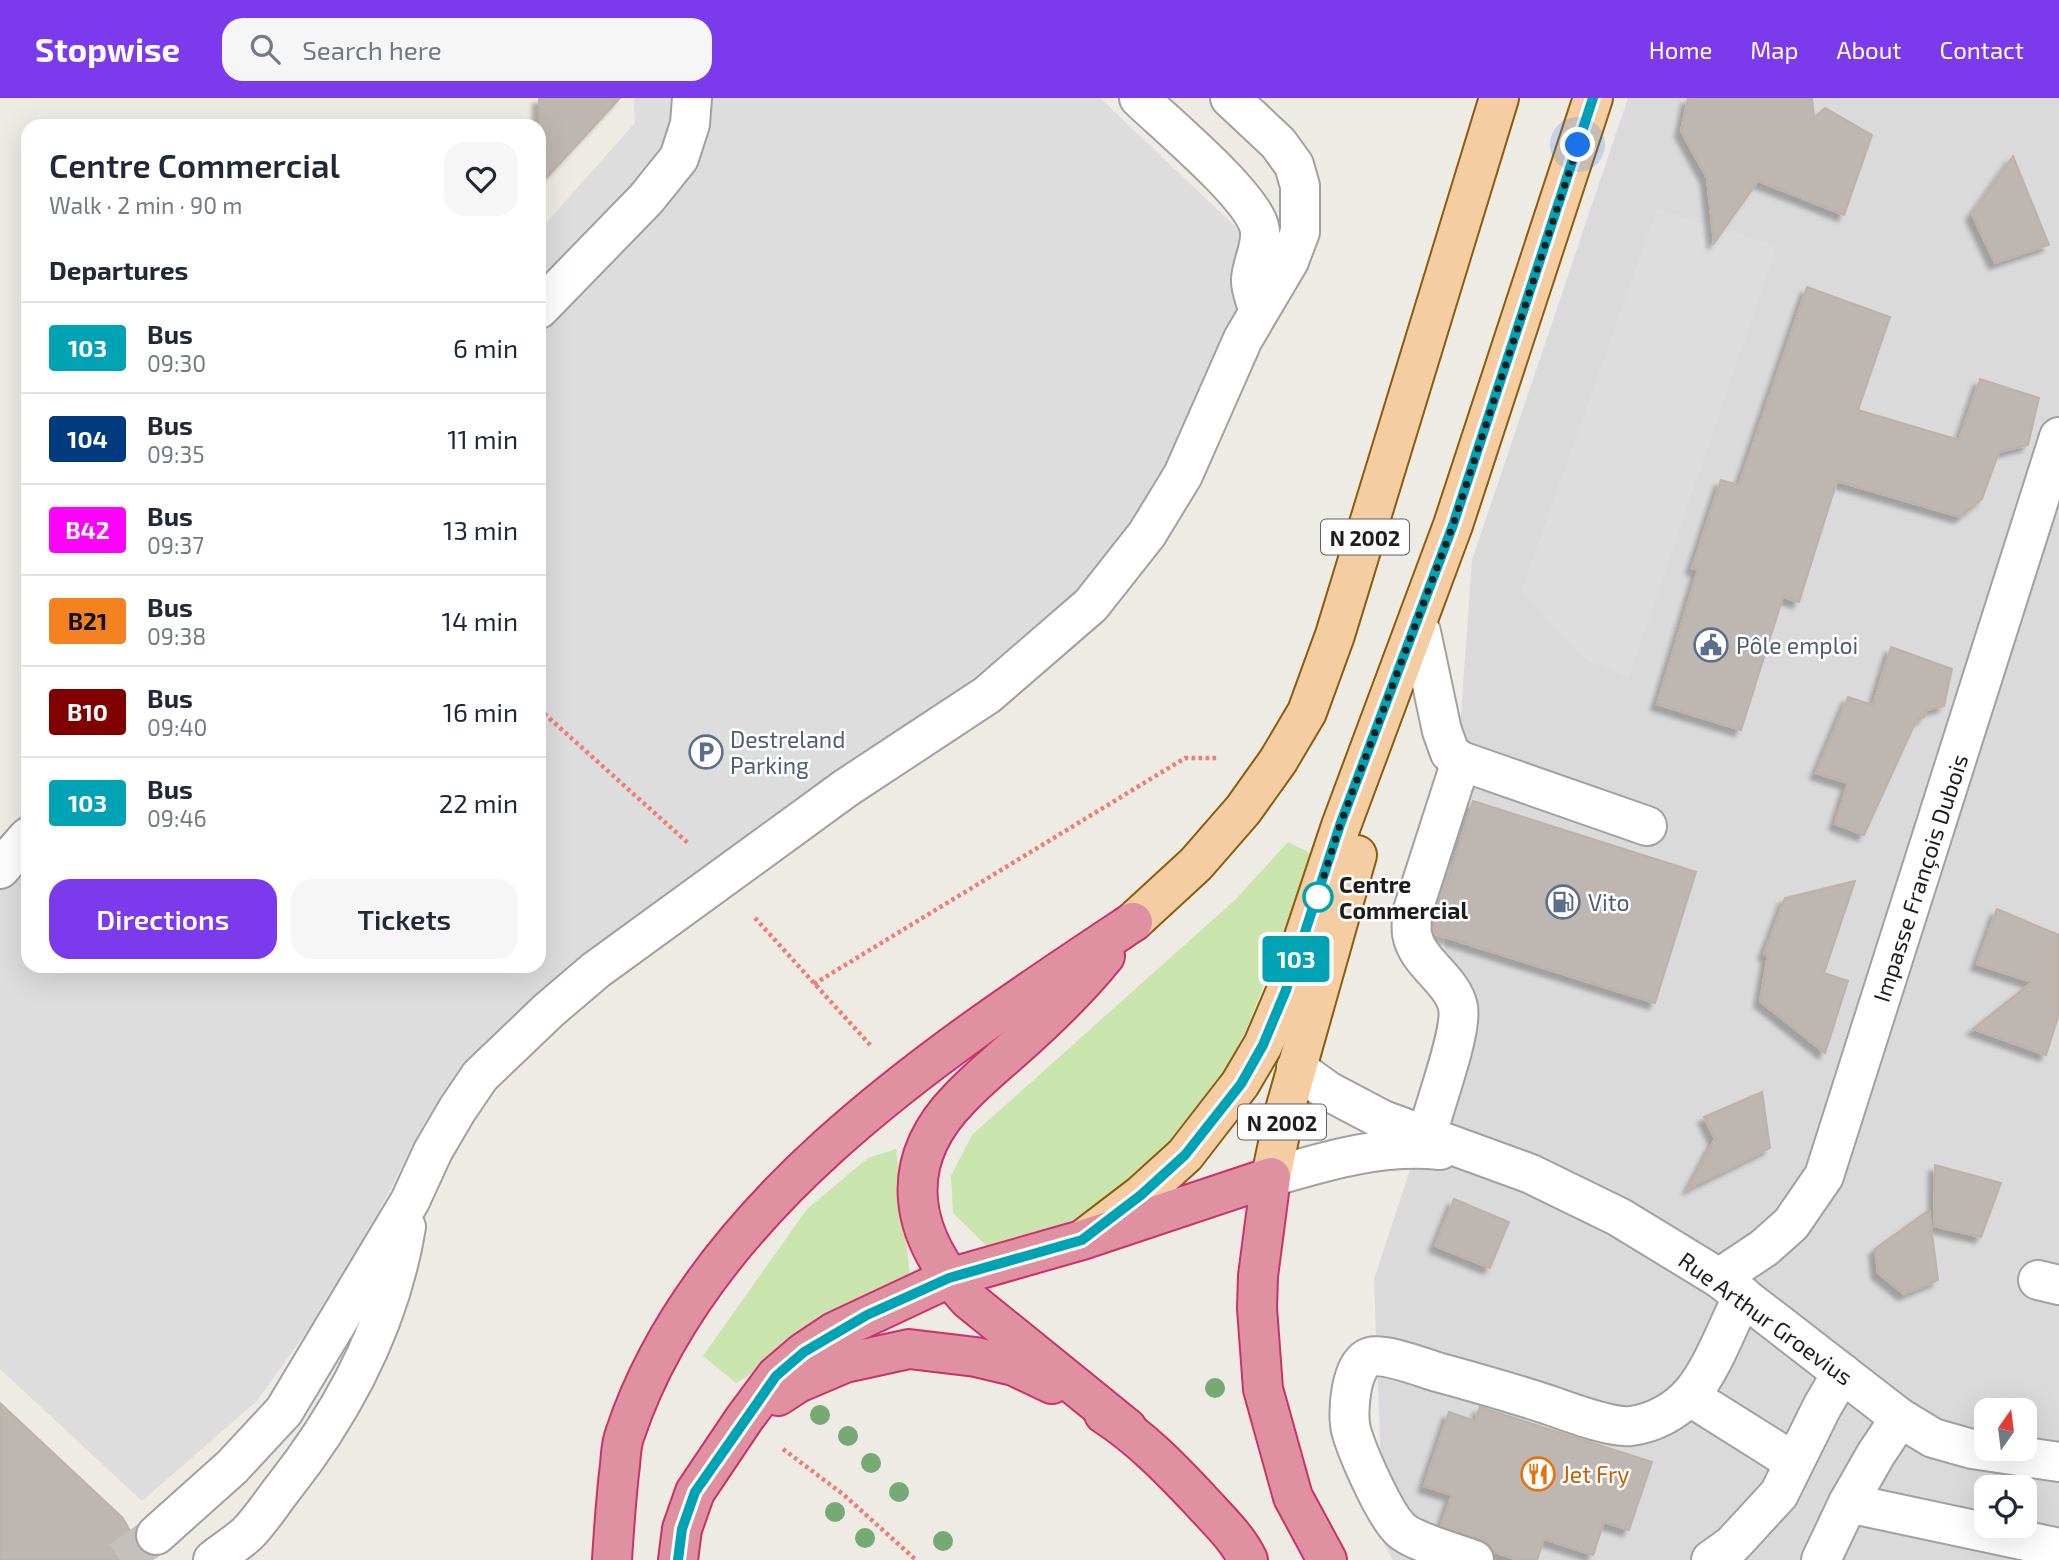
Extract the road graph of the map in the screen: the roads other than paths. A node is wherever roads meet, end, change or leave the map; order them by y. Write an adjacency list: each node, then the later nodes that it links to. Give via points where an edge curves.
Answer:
1 (692, 98): 6 (street, via 690,124 679,158 646,199)
2 (1139, 98): 7 (street, via 1250,208 1259,228 1250,280)
3 (1230, 98): 7 (street, via 1278,143 1294,165 1300,186 1300,232 1289,261)
4 (1499, 98): 15 (main road, N 2002, via 1335,635 1307,712 1243,810 1196,864)
5 (1593, 98): 9 (main road, N 2002)
6 (546, 302)
7 (1258, 310): 19 (street, via 1183,475 1147,534 1091,605 987,695 720,878 549,1010 480,1076 433,1151)
8 (2059, 437): 22 (street, Impasse François Dubois, via 1824,1176 1791,1224 1763,1248)
9 (1453, 525): 10 (main road, N 2002); 20 (main road, via 1263,1045 1241,1084 1185,1155)
10 (1421, 632): 11 (street, via 1442,731 1450,752); 16 (main road, N 2002)
11 (1461, 761): 12 (street); 17 (street, via 1412,913 1412,936 1419,951 1458,1006 1454,1038)
12 (1647, 826)
13 (21, 845): 14 (street)
14 (0, 869)
15 (1133, 922): 21 (highway, via 1082,984 959,1098 935,1129 922,1156 918,1203 921,1223); 34 (highway, via 960,1040 860,1119 783,1189 740,1236 703,1283 644,1384 624,1437)
16 (1296, 1068): 17 (street, Rue Arthur Groevius, via 1328,1091); 18 (main road, N 2002)
17 (1425, 1142): 18 (street, Rue Arthur Groevius); 22 (street, Rue Arthur Groevius, via 1476,1153 1572,1193)
18 (1271, 1177): 20 (highway); 37 (highway, via 1257,1297 1263,1389 1293,1497)
19 (410, 1201): 31 (street, via 284,1410 232,1467); 33 (street, via 399,1268 364,1363 299,1468 247,1534)
20 (1082, 1240): 21 (highway)
21 (949, 1278): 26 (highway, via 867,1315 804,1352 776,1376); 27 (highway, via 969,1300)
22 (1731, 1287): 23 (street, Rue Arthur Groevius); 24 (street, via 1703,1378)
23 (1842, 1373): 25 (street, Rue Arthur Groevius); 28 (street)
24 (1689, 1396): 28 (street); 38 (street, via 1673,1410 1629,1426 1402,1362 1364,1360 1350,1400 1351,1430 1395,1524 1406,1535)
25 (1900, 1418): 29 (street, Rue Arthur Groevius, via 1933,1438 1972,1449); 30 (street)
26 (744, 1419): 27 (highway, via 814,1375 909,1349 1014,1366 1077,1396); 35 (highway, via 695,1492 682,1529)
27 (1127, 1428): 36 (highway, via 1239,1543)
28 (1794, 1462): 39 (street, via 1779,1493 1732,1545)
29 (2059, 1462)
30 (1848, 1503): 32 (street); 40 (street)
31 (156, 1535)
32 (2059, 1548)
33 (213, 1560)
34 (612, 1560)
35 (678, 1560)
36 (1248, 1560)
37 (1327, 1560)
38 (1474, 1560)
39 (1711, 1560)
40 (1821, 1560)

